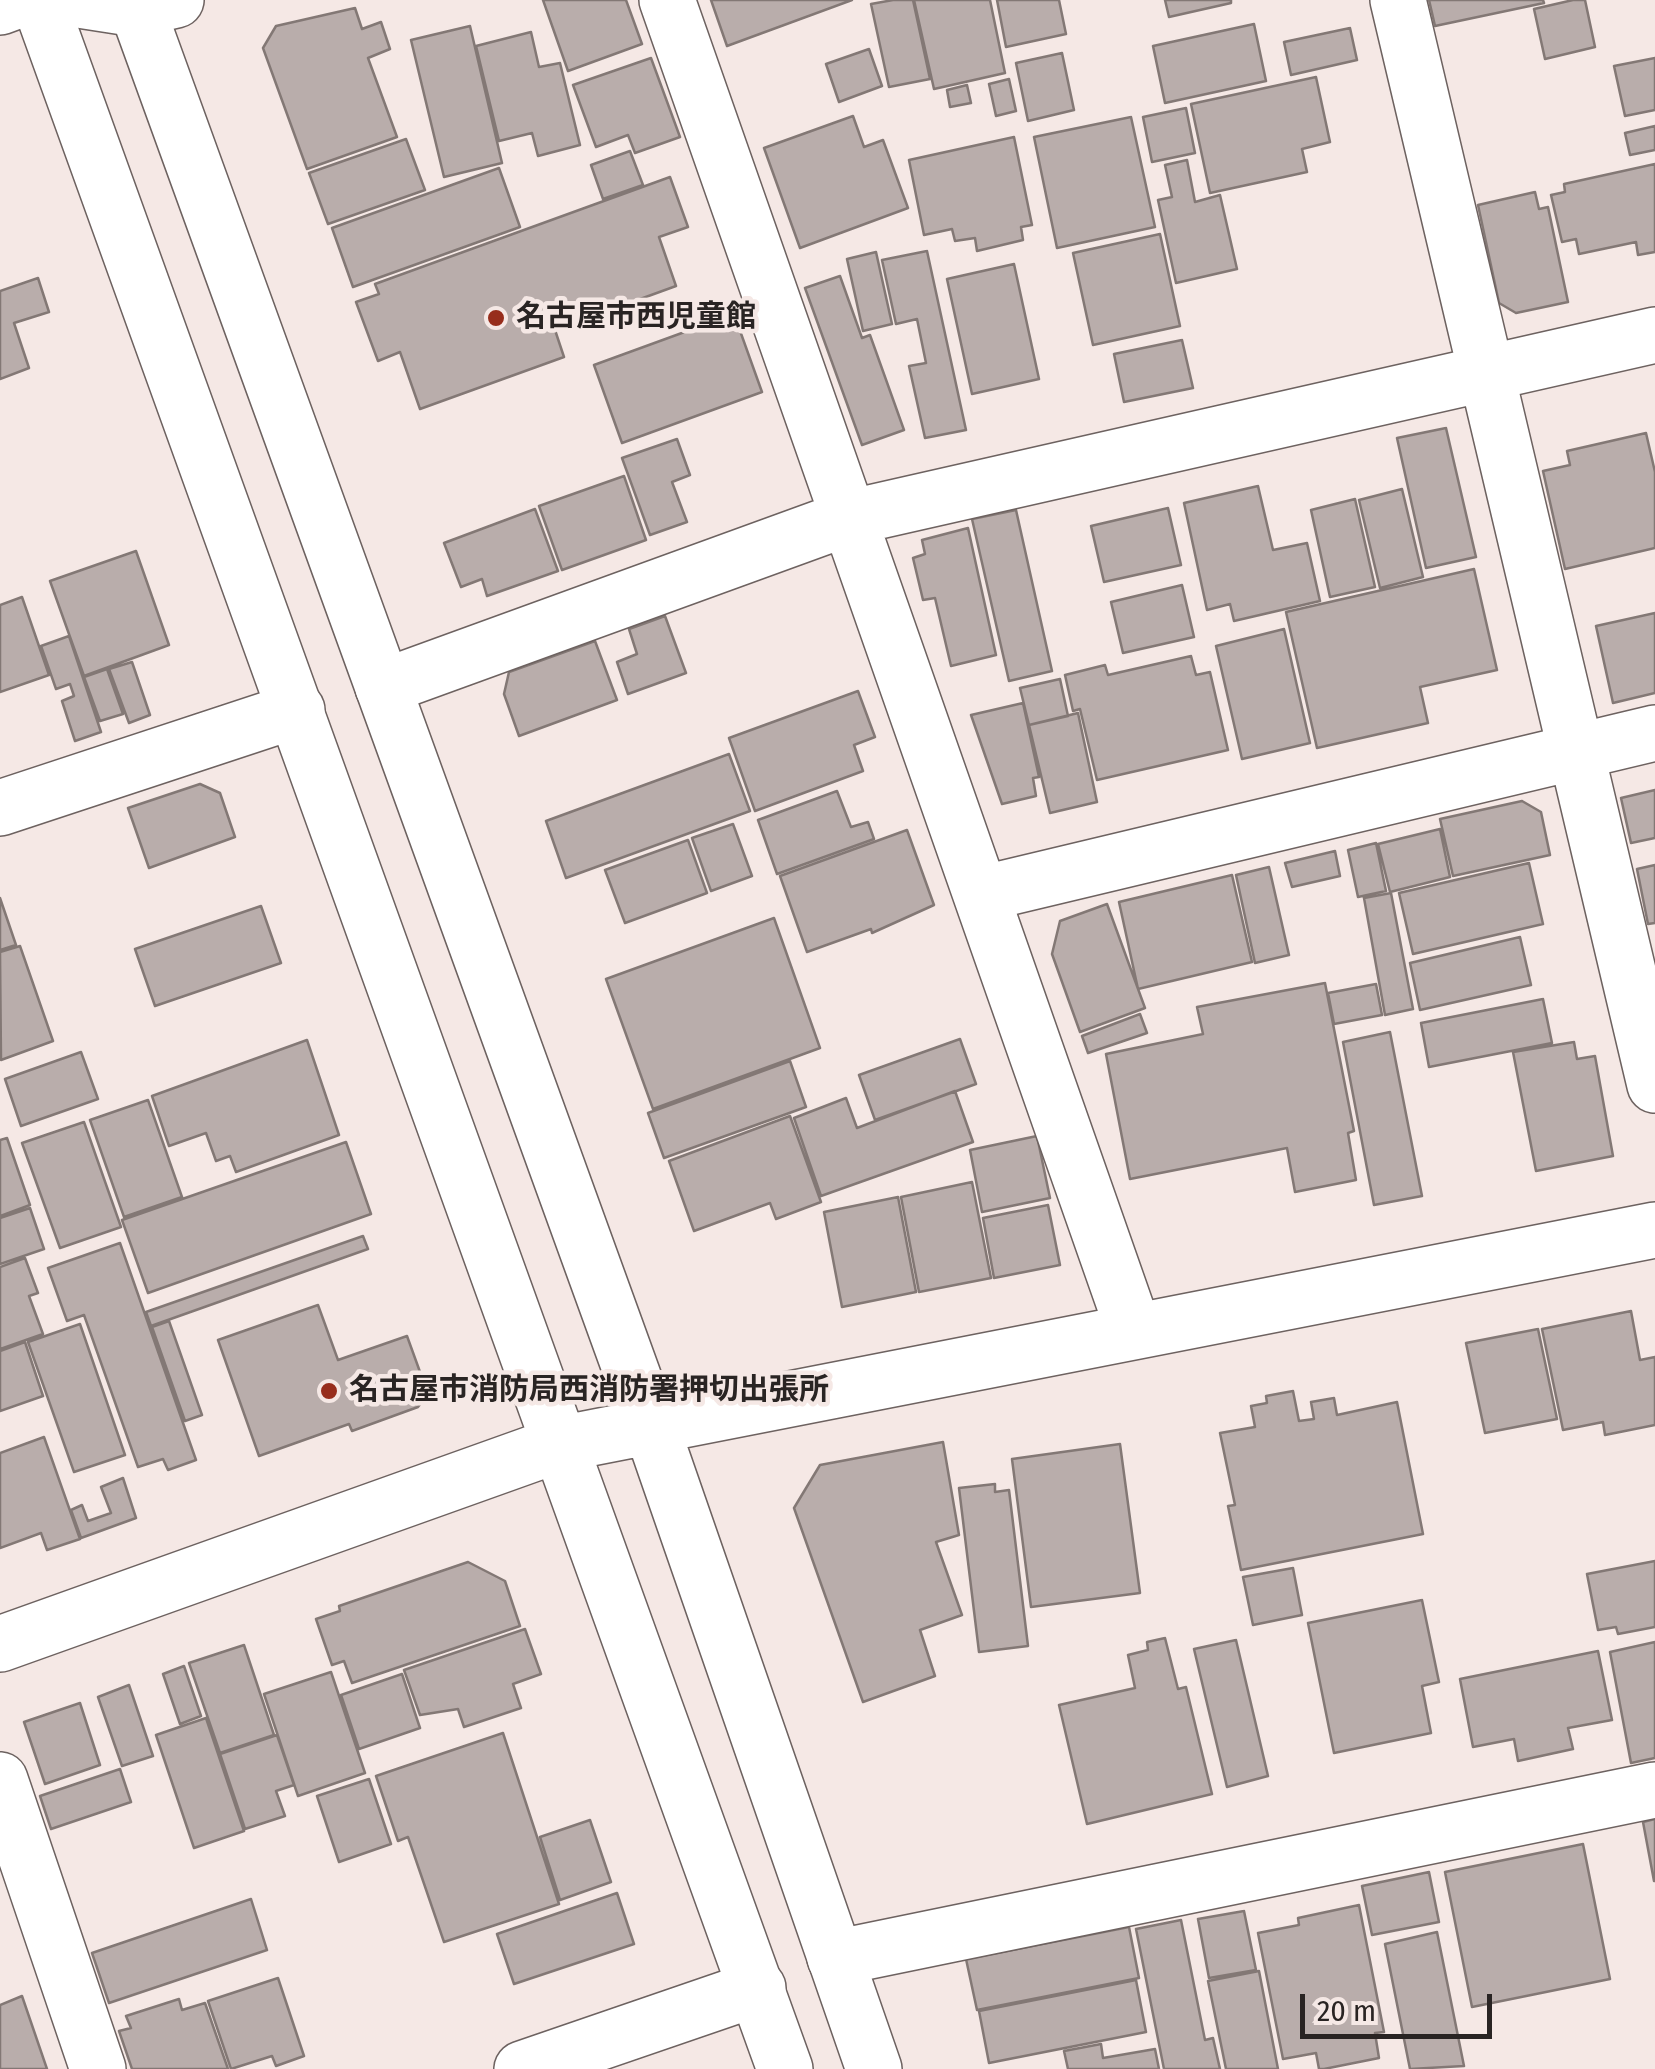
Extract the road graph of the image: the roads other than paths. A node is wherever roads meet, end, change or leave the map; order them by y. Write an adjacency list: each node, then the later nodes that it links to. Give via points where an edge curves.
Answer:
1 (19, 0): 7 (street)
2 (40, 0): 12 (street)
3 (78, 0): 6 (street)
4 (667, 0): 10 (street)
5 (1398, 0): 9 (street)
6 (149, 3): 11 (street)
7 (0, 7)
8 (1655, 335): 9 (street)
9 (1486, 373): 10 (street); 14 (street)
10 (848, 518): 11 (street); 16 (street)
11 (383, 687): 20 (street)
12 (296, 710): 15 (street); 21 (street)
13 (1655, 733): 14 (street)
14 (1576, 752): 16 (street); 17 (street)
15 (0, 808)
16 (981, 894): 19 (street)
17 (1655, 1085)
18 (1655, 1230): 19 (street)
19 (1134, 1331): 20 (street)
20 (651, 1426): 21 (street); 25 (street)
21 (560, 1444): 22 (street); 26 (street)
22 (0, 1644)
23 (0, 1780): 27 (street)
24 (1655, 1790): 25 (street)
25 (836, 1958): 30 (street)
26 (758, 1988): 28 (street); 29 (street)
27 (98, 2069)
28 (522, 2069)
29 (785, 2069)
30 (874, 2069)

